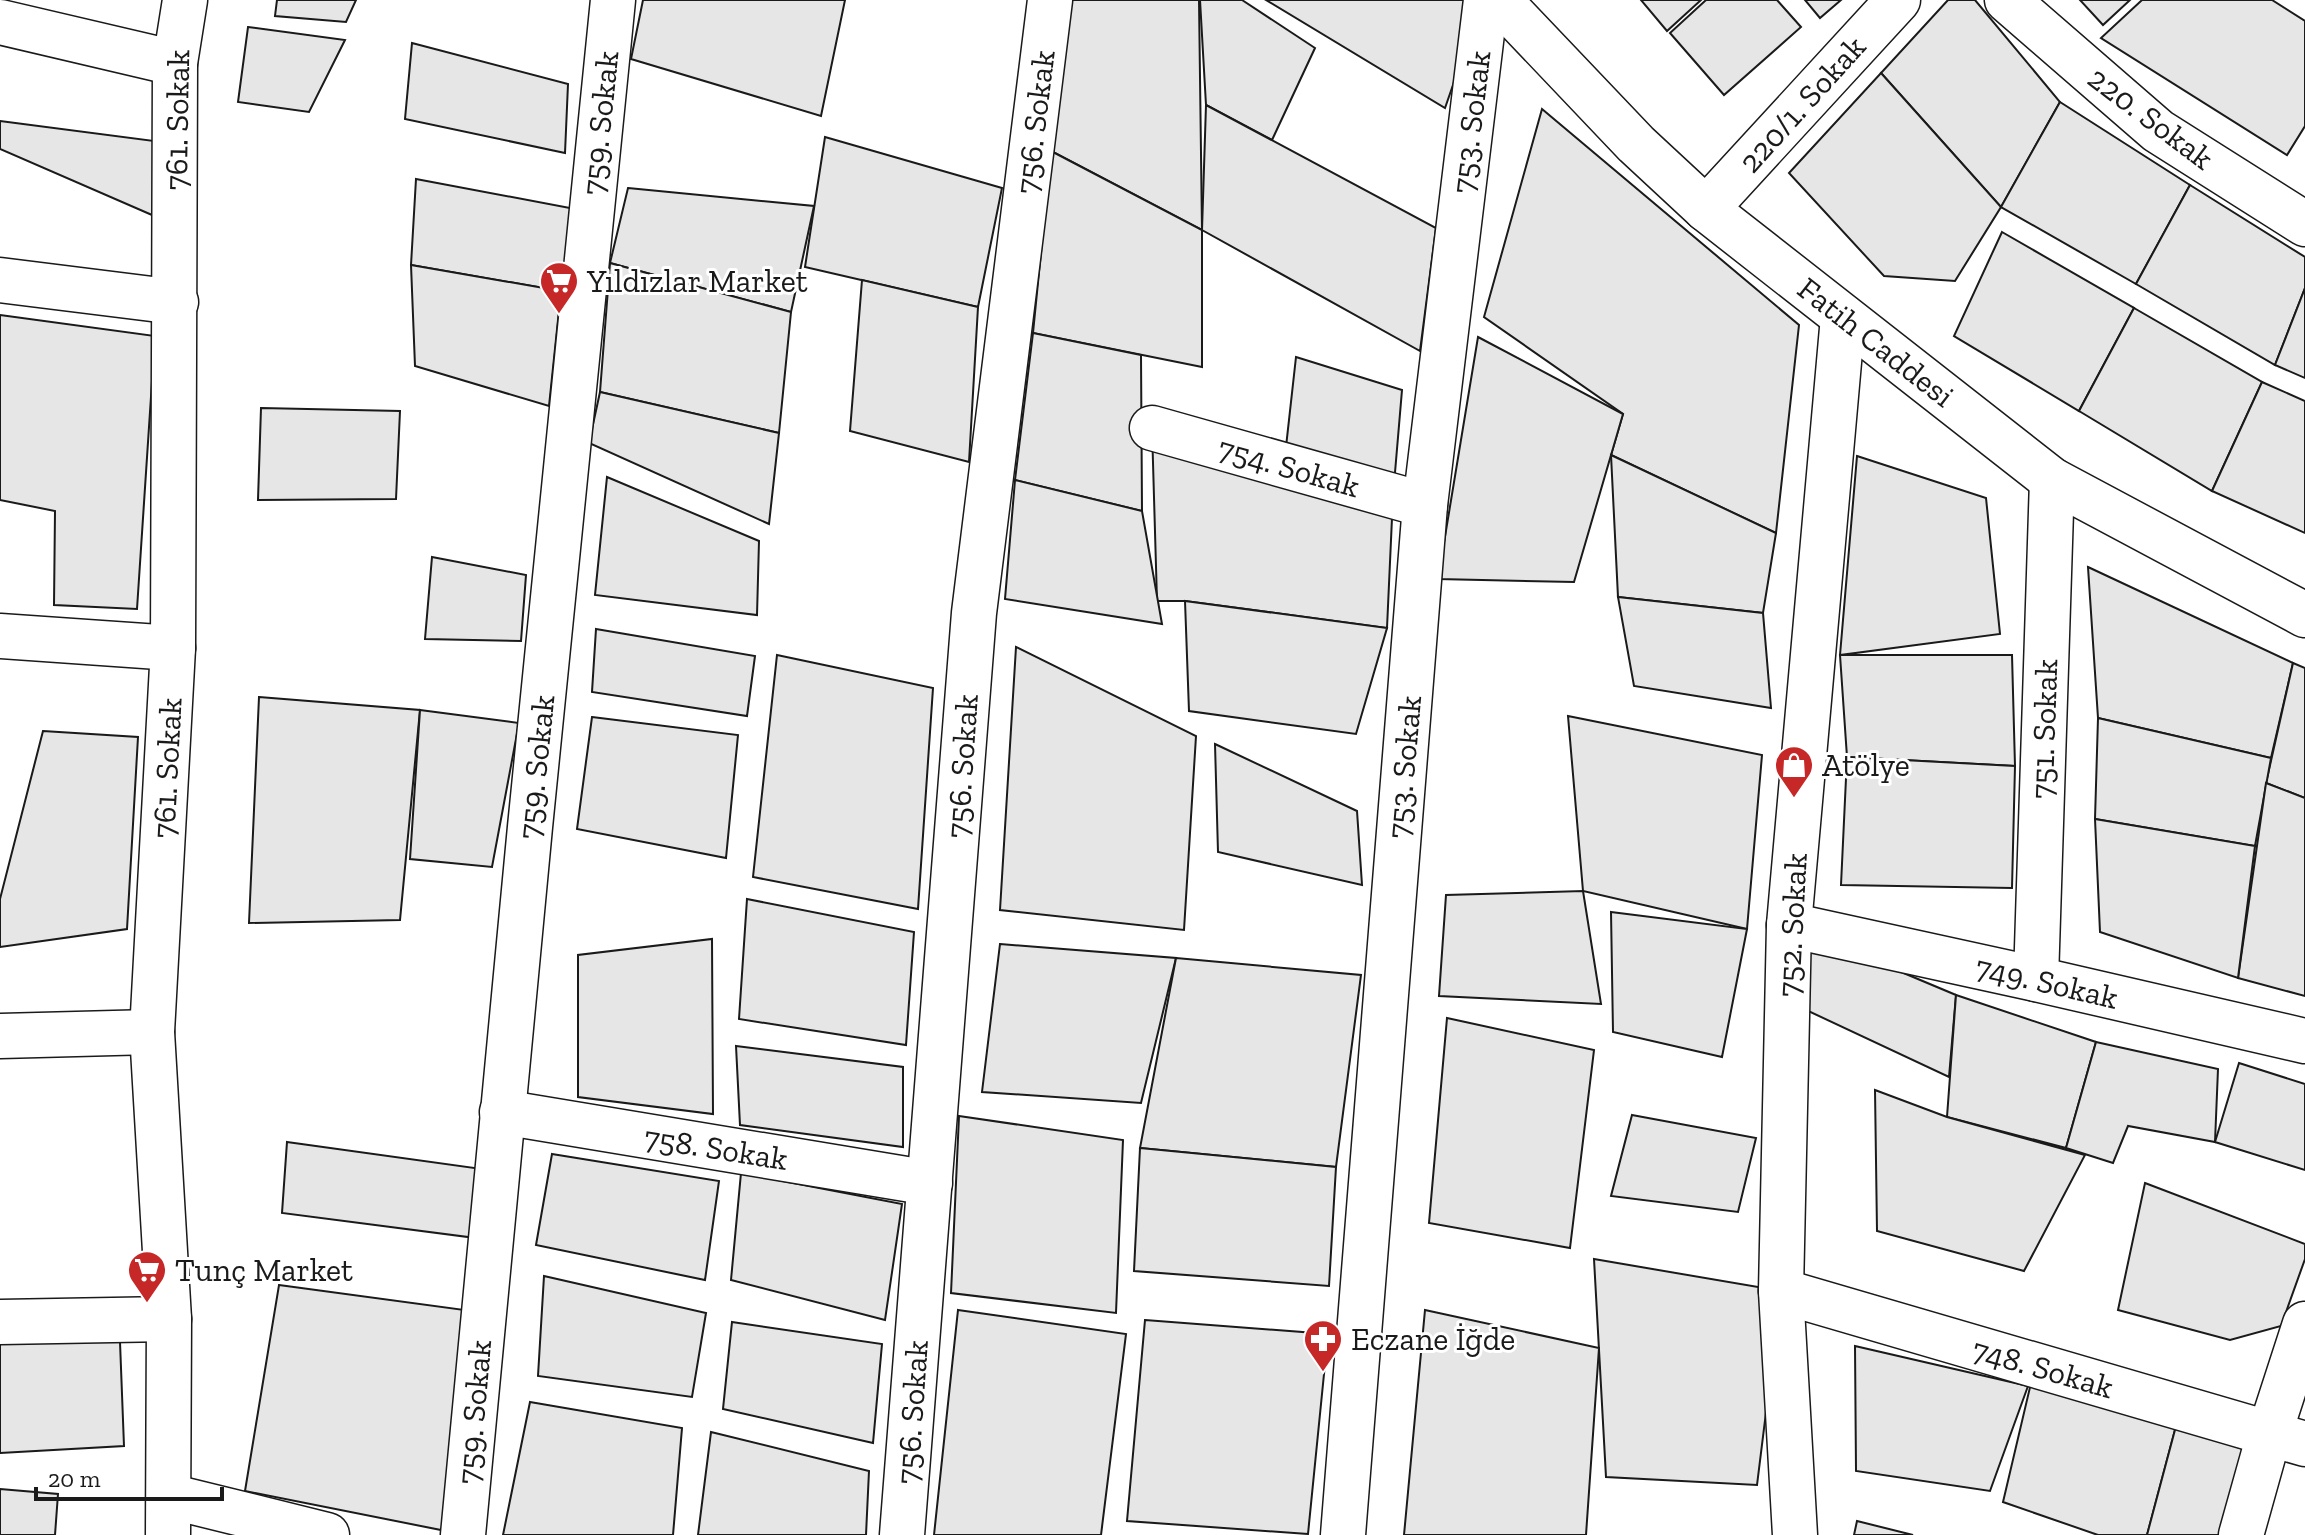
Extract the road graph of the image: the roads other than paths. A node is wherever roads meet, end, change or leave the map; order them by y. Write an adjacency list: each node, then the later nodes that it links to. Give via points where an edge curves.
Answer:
1 (185, 0): 9 (street, 761. Sokak)
2 (613, 0): 26 (street, 759. Sokak)
3 (1050, 0): 27 (street, 756. Sokak, via 974,613)
4 (1486, 0): 17 (street, 753. Sokak)
5 (1499, 0): 10 (street, Fatih Caddesi)
6 (1898, 0): 10 (street, 220/1. Sokak)
7 (2007, 0): 11 (street, 220. Sokak, via 2158,131)
8 (0, 22): 9 (street)
9 (175, 63): 13 (street, 761. Sokak)
10 (1706, 209): 14 (street, Fatih Caddesi)
11 (2302, 214)
12 (0, 280): 13 (street)
13 (176, 302): 20 (street, 761. Sokak)
14 (1843, 317): 16 (street, Fatih Caddesi); 21 (street, 752. Sokak)
15 (1152, 428): 17 (street, 754. Sokak)
16 (2052, 480): 18 (street, Fatih Caddesi); 22 (street, 751. Sokak)
17 (1425, 505): 37 (street, 753. Sokak)
18 (2305, 615)
19 (0, 636): 20 (street)
20 (173, 648): 23 (street, 761. Sokak)
21 (1789, 925): 22 (street, 749. Sokak); 28 (street, 752. Sokak)
22 (2036, 979): 25 (street, 749. Sokak)
23 (152, 1032): 24 (street); 29 (street, 761. Sokak)
24 (0, 1036)
25 (2305, 1041)
26 (502, 1112): 27 (street, 758. Sokak); 35 (street, 759. Sokak)
27 (930, 1183): 36 (street, 756. Sokak)
28 (1781, 1291): 32 (street, 748. Sokak); 38 (street, 752. Sokak)
29 (169, 1319): 30 (street); 33 (street, 761. Sokak)
30 (0, 1322)
31 (2305, 1324): 32 (street)
32 (2287, 1439): 39 (street)
33 (168, 1515): 34 (street)
34 (327, 1535)
35 (463, 1535)
36 (902, 1535)
37 (1343, 1535)
38 (1795, 1535)
39 (2241, 1535)

